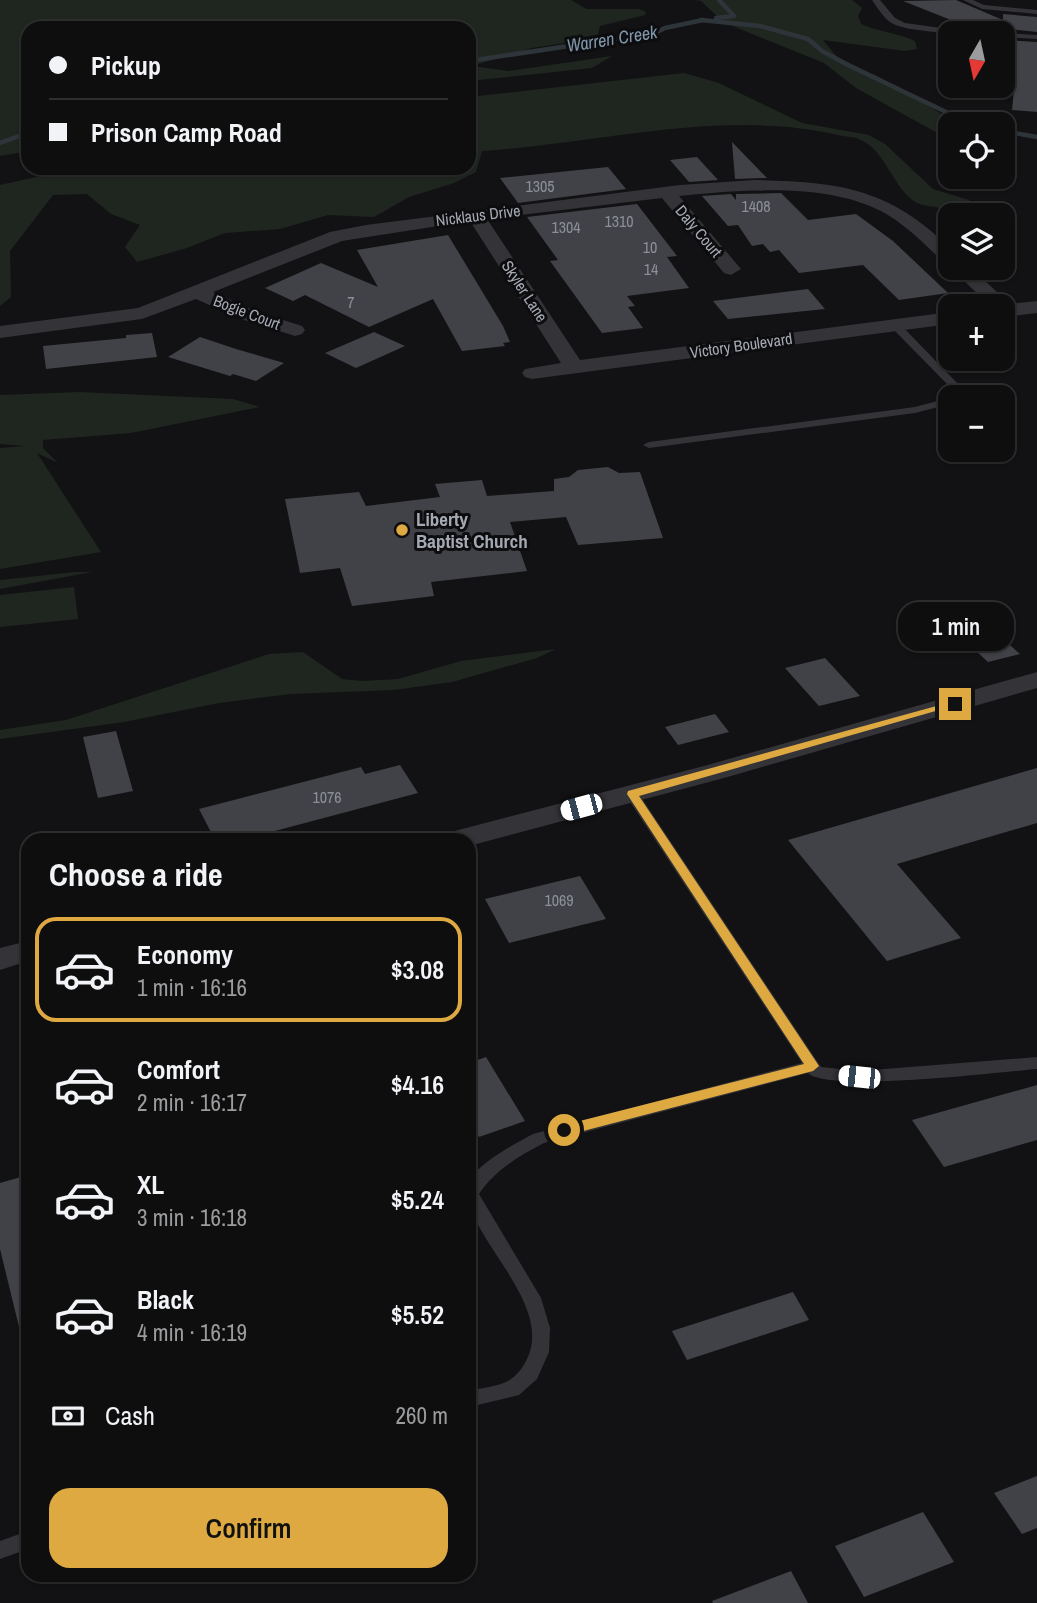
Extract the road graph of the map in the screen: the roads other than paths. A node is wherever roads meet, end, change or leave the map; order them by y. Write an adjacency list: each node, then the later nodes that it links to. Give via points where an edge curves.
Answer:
1 (876, 0): 4 (lane, via 892,20)
2 (967, 0): 3 (lane, via 982,7)
3 (1037, 12)
4 (938, 28)
5 (1015, 36): 6 (lane)
6 (1037, 37)
7 (668, 194): 8 (street, Nicklaus Drive); 9 (street, Nicklaus Drive, via 790,185 867,199 905,216); 10 (street, Daly Court)
8 (475, 215): 12 (street, Nicklaus Drive, via 337,236); 20 (street, Skyler Lane)
9 (938, 247)
10 (731, 269)
11 (973, 280): 13 (street)
12 (199, 293): 18 (street, Bogie Court); 19 (street, Nicklaus Drive, via 142,313)
13 (987, 294)
14 (1037, 307): 15 (street)
15 (1015, 308)
16 (938, 320): 17 (street, Victory Boulevard)
17 (895, 325): 20 (street, Victory Boulevard); 22 (lane)
18 (295, 330)
19 (0, 332)
20 (575, 367): 21 (street, Victory Boulevard)
21 (532, 373)
22 (954, 385)
23 (938, 403): 24 (lane)
24 (649, 445)
25 (1037, 680): 26 (street)
26 (632, 794): 27 (street); 31 (lane)
27 (476, 835)
28 (21, 953): 29 (street)
29 (0, 959)
30 (1037, 1063): 31 (lane, via 859,1077 816,1072)
31 (813, 1066): 32 (lane, via 539,1138 503,1157)
32 (476, 1184)
33 (476, 1206): 34 (lane, via 532,1298 541,1328 540,1352 530,1373 512,1389)
34 (476, 1397)
35 (21, 1542): 36 (lane)
36 (0, 1550)

